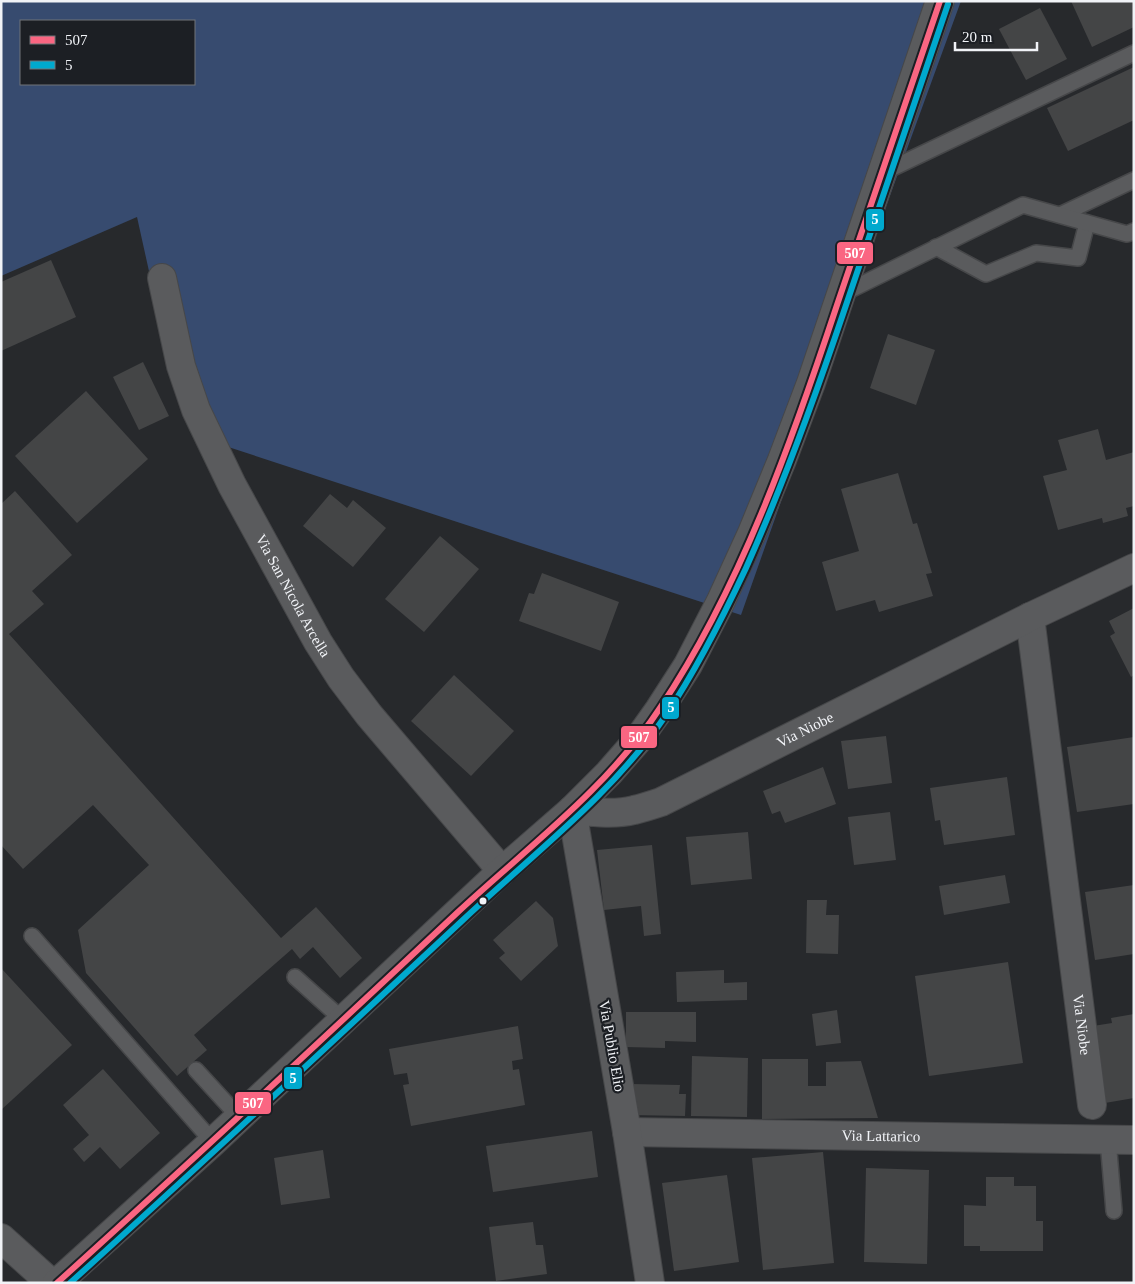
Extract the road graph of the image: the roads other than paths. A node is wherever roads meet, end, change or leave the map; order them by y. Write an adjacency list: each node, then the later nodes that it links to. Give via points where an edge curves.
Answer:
1 (940, 1): 3 (street)
2 (1134, 53): 3 (lane)
3 (882, 173): 10 (street)
4 (1134, 180): 5 (lane)
5 (1060, 215): 6 (lane); 8 (lane, via 1023,205)
6 (1087, 223): 7 (lane, via 1128,234); 8 (lane, via 1078,258 1036,253 986,274)
7 (1134, 231)
8 (936, 247): 10 (lane)
9 (162, 278): 14 (street, Via San Nicola Arcella, via 181,366 196,410 232,485 318,642 369,714)
10 (841, 294): 13 (street, via 764,507 697,649 637,741)
11 (1134, 568): 12 (street, Via Niobe)
12 (1030, 617): 13 (street, Via Niobe, via 661,802 621,812); 19 (street, Via Niobe)
13 (572, 810): 14 (street); 21 (street, Via Publio Elio)
14 (502, 871): 17 (street)
15 (32, 936): 23 (lane)
16 (295, 976): 17 (lane)
17 (343, 1020): 20 (street)
18 (196, 1070): 20 (lane)
19 (1092, 1105)
20 (239, 1117): 23 (street)
21 (627, 1132): 22 (street, Via Lattarico); 28 (street, Via Publio Elio)
22 (1121, 1140): 24 (lane)
23 (213, 1142): 27 (street)
24 (1114, 1211)
25 (1, 1238): 26 (street)
26 (51, 1283)
27 (57, 1283)
28 (650, 1283)

